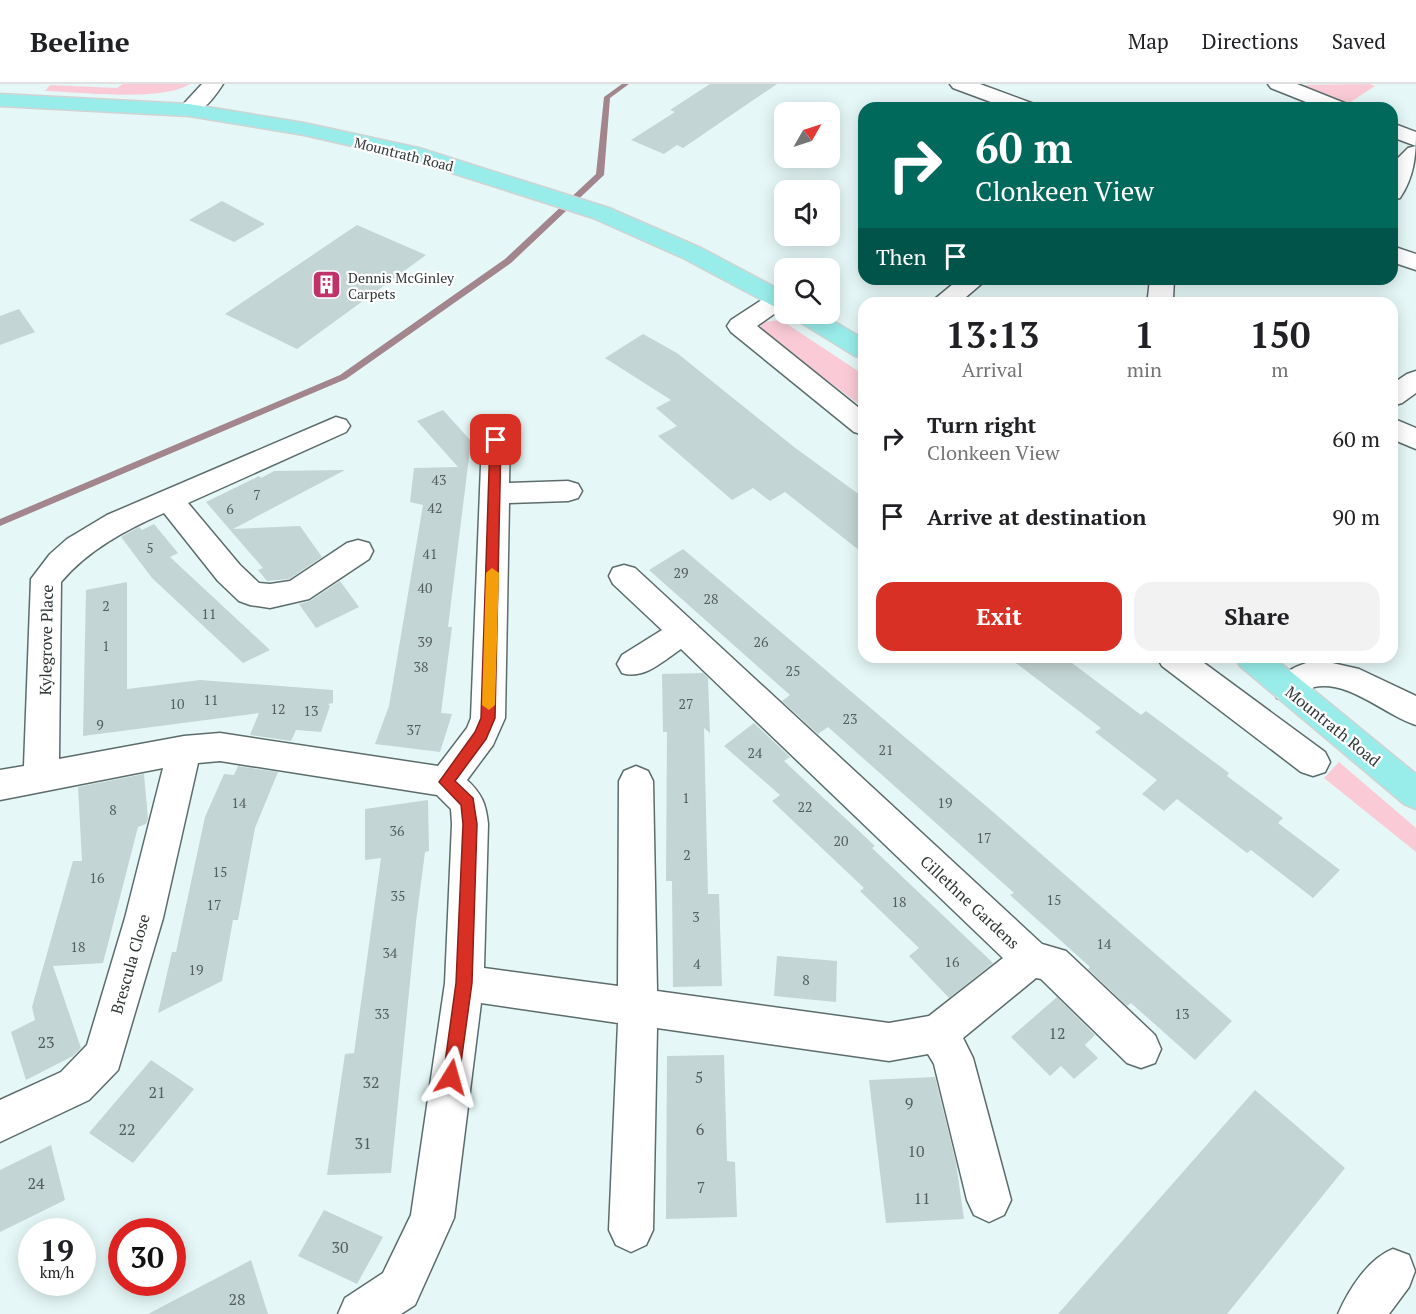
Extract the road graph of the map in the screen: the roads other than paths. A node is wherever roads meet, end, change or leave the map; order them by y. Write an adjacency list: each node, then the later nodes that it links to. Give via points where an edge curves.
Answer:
1 (213, 84): 7 (street)
2 (960, 84): 5 (street)
3 (1278, 84): 6 (street)
4 (0, 100): 7 (main road, Mountrath Road)
5 (1010, 102)
6 (1324, 102)
7 (189, 110): 15 (main road, Mountrath Road, via 304,129 411,153 540,192 692,253)
8 (1398, 132): 9 (street)
9 (1416, 140)
10 (1416, 153): 11 (street, via 1405,162)
11 (1398, 179)
12 (1398, 256): 13 (street)
13 (1416, 263)
14 (967, 285): 16 (street)
15 (774, 296)
16 (951, 297)
17 (774, 305): 22 (street, via 740,326)
18 (821, 324): 19 (main road)
19 (858, 346)
20 (1416, 380): 21 (street)
21 (1398, 393)
22 (858, 421)
23 (336, 426): 29 (street, Kylegrove Place)
24 (1398, 430): 26 (street)
25 (496, 440): 28 (street)
26 (1416, 440)
27 (568, 491): 28 (street)
28 (494, 493): 42 (street, via 488,718 481,735)
29 (169, 500): 30 (street, via 250,593 270,596 298,591); 40 (street, Kylegrove Place, via 89,538 54,567 46,579)
30 (358, 551)
31 (624, 576): 32 (street, Cillethne Gardens)
32 (684, 632): 35 (street); 45 (street, Cillethne Gardens)
33 (1181, 663): 39 (street)
34 (1258, 663): 36 (main road, Mountrath Road)
35 (633, 664)
36 (1289, 689): 37 (street, via 1308,675 1336,674 1378,690); 44 (main road, Mountrath Road)
37 (1416, 712)
38 (184, 750): 40 (street); 42 (street, via 220,747); 50 (street, Brescula Close, via 144,918 104,1056 75,1086)
39 (1313, 762)
40 (41, 777): 43 (street)
41 (636, 781): 47 (street)
42 (446, 782): 46 (street, via 468,803 469,813)
43 (0, 785)
44 (1416, 794)
45 (1031, 959): 48 (street, Cillethne Gardens); 49 (street, via 1052,964)
46 (464, 983): 47 (street, Cillethne Gardens); 54 (street, via 432,1218 399,1289)
47 (638, 1008): 48 (street, Cillethne Gardens, via 889,1042); 52 (street)
48 (938, 1033): 51 (street, via 953,1058)
49 (1141, 1049)
50 (0, 1121)
51 (989, 1200)
52 (631, 1230)
53 (1393, 1271): 55 (street)
54 (361, 1314)
55 (1361, 1314)

